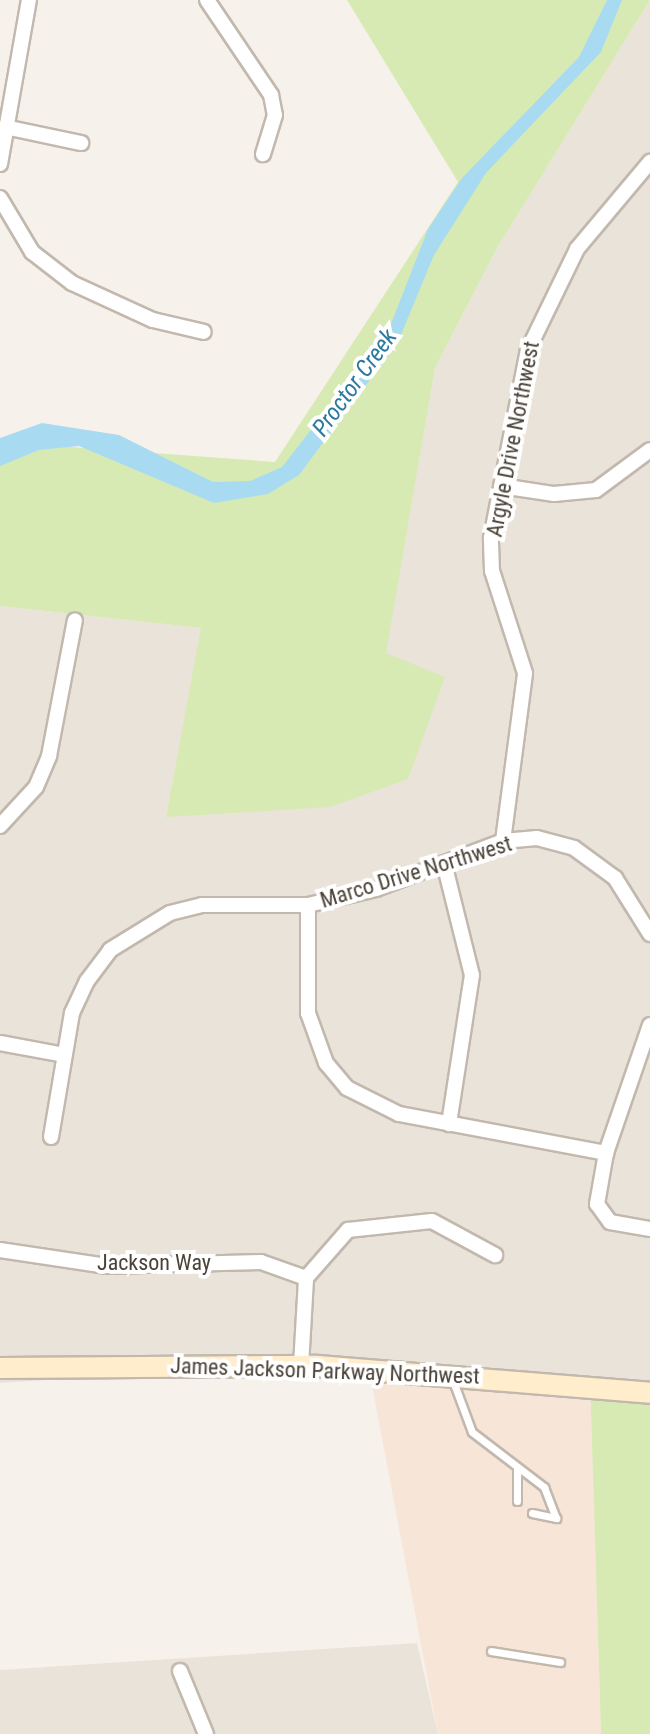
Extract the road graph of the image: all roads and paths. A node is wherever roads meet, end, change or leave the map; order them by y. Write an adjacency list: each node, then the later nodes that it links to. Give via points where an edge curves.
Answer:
1 (29, 0): 3 (street)
2 (207, 0): 5 (street, via 271,95 275,115)
3 (5, 127): 4 (street); 7 (street)
4 (81, 143)
5 (263, 154)
6 (650, 162): 11 (street, Argyle Drive Northwest, via 551,291 528,350)
7 (0, 164)
8 (0, 198): 9 (street, via 32,252 72,283 153,320)
9 (204, 332)
10 (650, 450): 11 (street, via 596,490 554,494)
11 (501, 486): 14 (street, Argyle Drive Northwest, via 492,571 525,673)
12 (75, 620): 13 (street, via 49,756 36,787)
13 (0, 826)
14 (503, 841): 15 (street, Marco Drive Northwest); 17 (street, Marco Drive Northwest, via 537,838 574,848)
15 (444, 863): 16 (street, Marco Drive Northwest); 22 (street, via 472,975)
16 (308, 905): 21 (street, Marco Drive Northwest, via 202,905 140,927 87,981); 22 (street, via 308,1013 326,1063 374,1106)
17 (645, 908): 18 (street, Marco Drive Northwest)
18 (650, 934)
19 (650, 1025): 24 (street)
20 (0, 1043): 21 (street)
21 (64, 1055): 23 (street, Marco Drive Northwest)
22 (449, 1124): 24 (street)
23 (51, 1137)
24 (606, 1153): 25 (street, via 601,1215)
25 (650, 1229)
26 (0, 1250): 28 (street, Jackson Way, via 107,1266 261,1262)
27 (495, 1255): 28 (street, via 432,1221 368,1224 337,1239)
28 (306, 1278): 29 (street)
29 (301, 1366): 30 (main road, James Jackson Parkway Northwest); 31 (main road, James Jackson Parkway Northwest)
30 (0, 1368)
31 (450, 1372): 32 (main road, James Jackson Parkway Northwest); 33 (lane, via 472,1432)
32 (650, 1393)
33 (517, 1467): 34 (lane); 35 (lane, via 544,1487 556,1518)
34 (517, 1501)
35 (532, 1513)
36 (491, 1651): 37 (lane)
37 (560, 1662)
38 (180, 1671): 39 (street)
39 (206, 1734)

